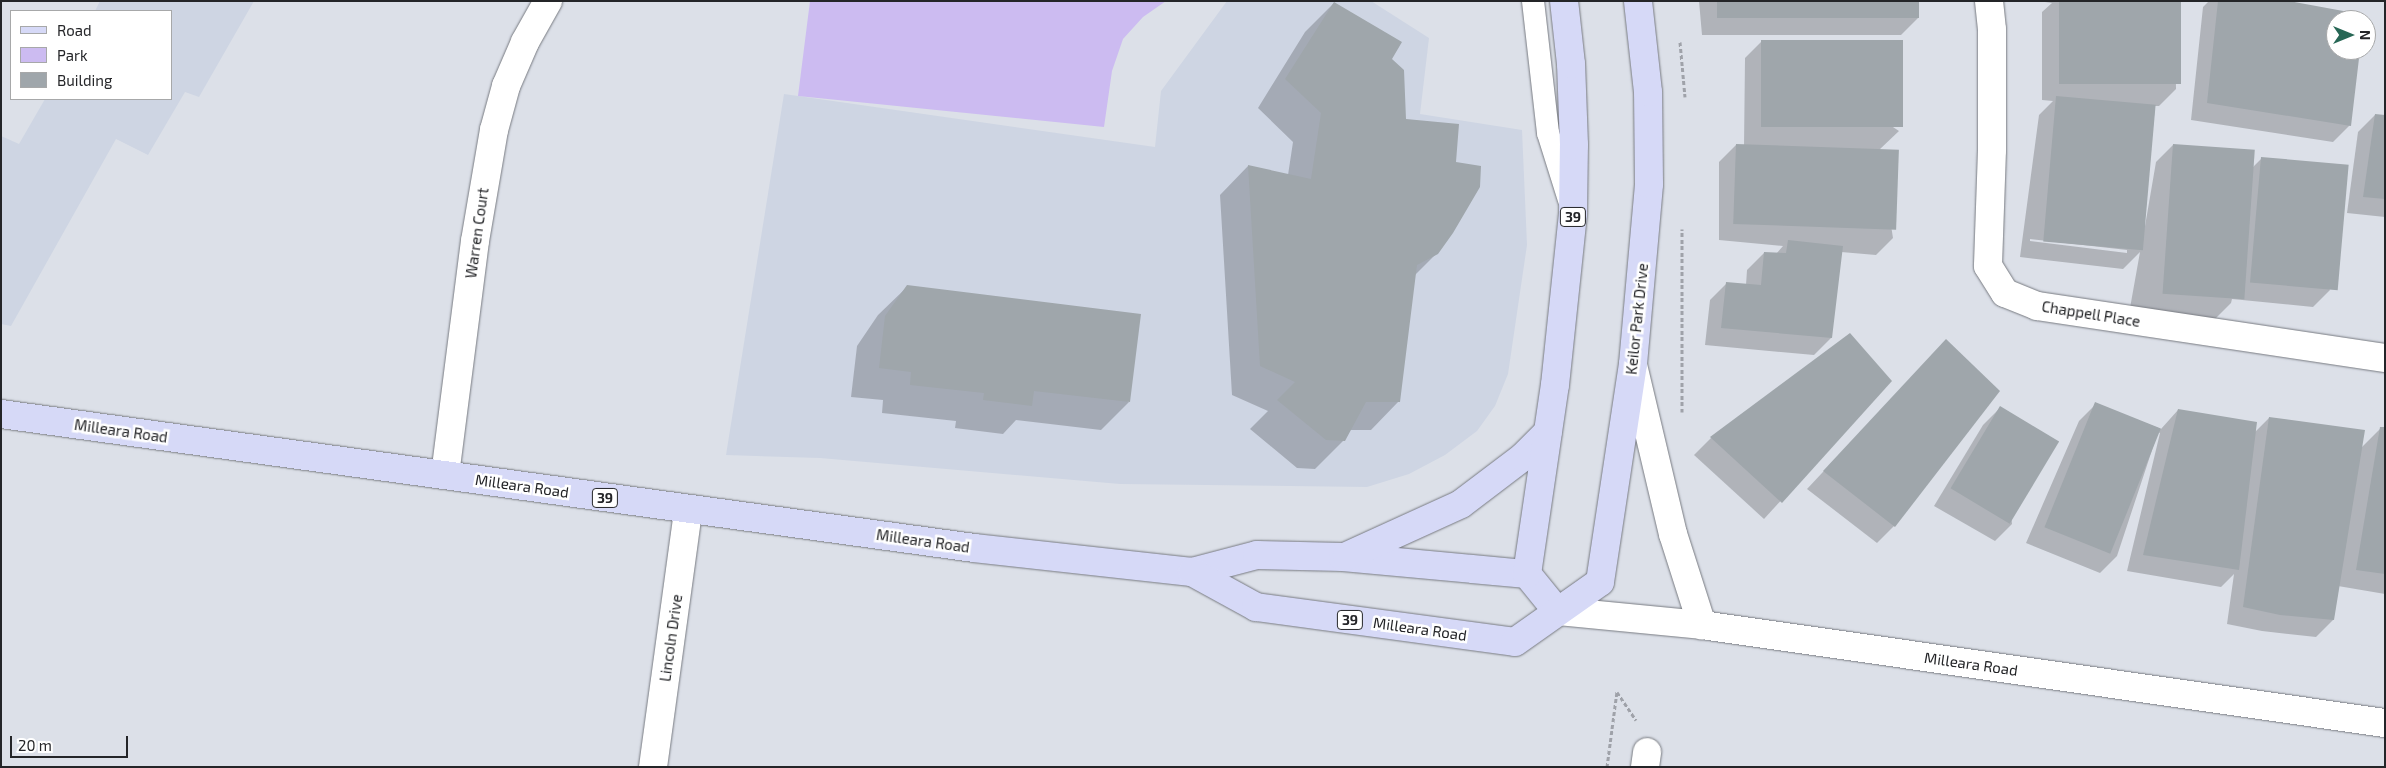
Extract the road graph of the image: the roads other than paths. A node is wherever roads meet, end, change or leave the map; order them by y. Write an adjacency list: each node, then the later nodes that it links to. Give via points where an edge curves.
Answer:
1 (548, 1): 11 (street, Warren Court, via 525,42 494,130 475,241)
2 (1533, 1): 6 (lane, via 1548,133)
3 (1564, 1): 6 (main road, 39, via 1571,64)
4 (1638, 1): 8 (main road, Keilor Park Drive / 39, via 1648,92 1649,184)
5 (1989, 1): 7 (street, Chappell Place, via 1992,150 1988,266 2005,293 2037,306)
6 (1573, 213): 10 (main road, 39)
7 (2385, 358)
8 (1632, 364): 16 (main road, Keilor Park Drive / 39, via 1600,582); 17 (street, via 1673,534)
9 (1, 414): 11 (main road, Milleara Road / 39)
10 (1548, 432): 13 (main road, 39, via 1523,457 1461,504); 15 (main road, 39)
11 (445, 475): 12 (main road, Milleara Road / 39)
12 (688, 510): 14 (main road, Milleara Road / 39, via 974,548); 19 (street, Lincoln Drive)
13 (1343, 557): 14 (main road, Milleara Road / 39, via 1257,555); 15 (main road, Milleara Road / 39)
14 (1192, 572): 16 (main road, Milleara Road / 39, via 1256,607 1515,642)
15 (1527, 574): 16 (main road)
16 (1557, 611): 17 (street, Milleara Road)
17 (1702, 625): 18 (street, Milleara Road)
18 (2385, 723)
19 (653, 767)

